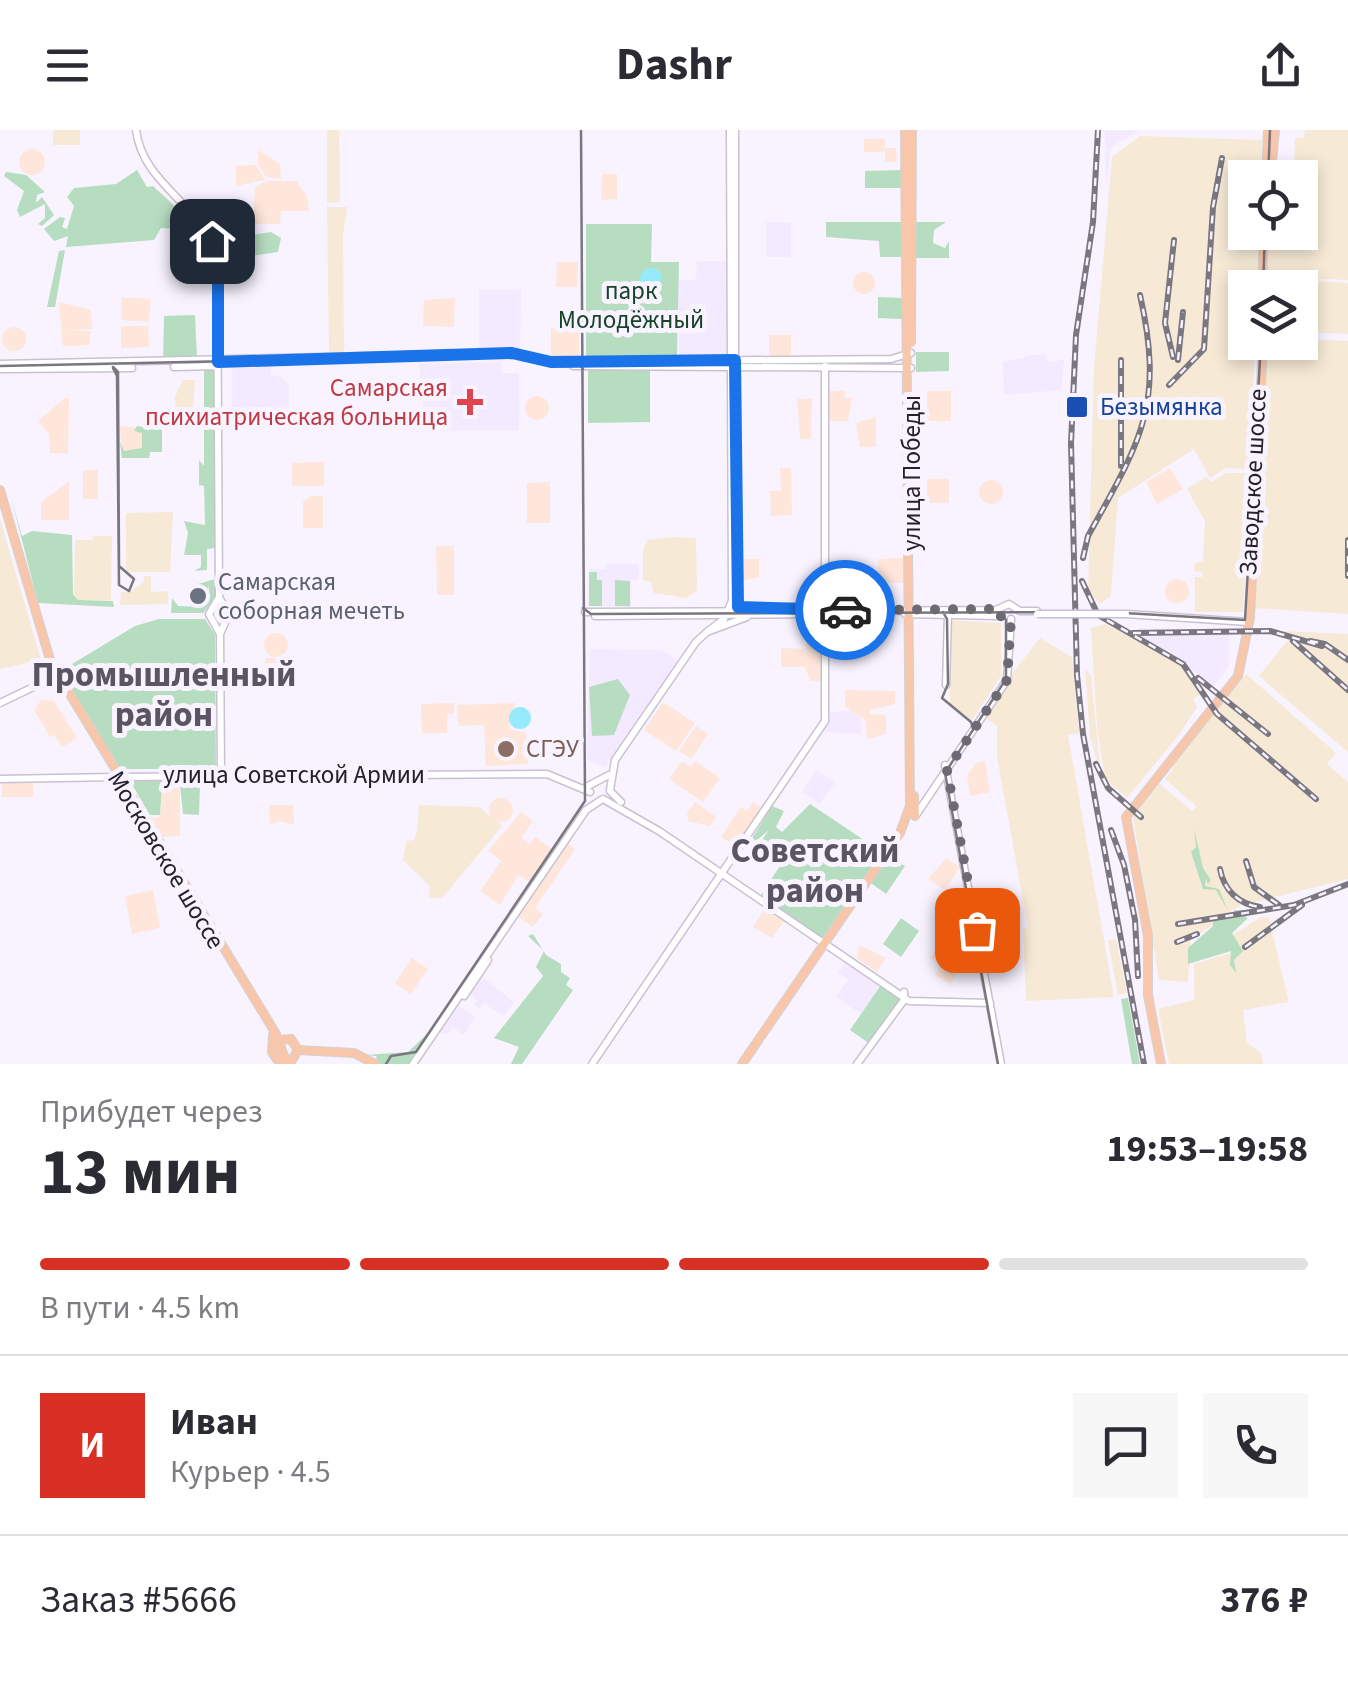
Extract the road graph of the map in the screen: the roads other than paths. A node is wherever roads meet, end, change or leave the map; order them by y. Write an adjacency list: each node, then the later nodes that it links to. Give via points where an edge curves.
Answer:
1 (136, 130): 10 (main road, via 153,174 198,216 212,241)
2 (732, 130): 9 (main road)
3 (908, 130): 6 (main road, улица Победы)
4 (1270, 130): 5 (main road)
5 (1269, 160)
6 (909, 351): 8 (main road); 12 (main road, улица Победы)
7 (1260, 360): 24 (main road, Заводское шоссе)
8 (825, 362): 9 (main road); 12 (main road); 18 (main road)
9 (733, 363): 10 (main road, via 552,366 509,357); 17 (main road)
10 (218, 364): 11 (main road); 14 (main road)
11 (0, 367)
12 (910, 367): 19 (main road, улица Победы)
13 (0, 495): 33 (main road, Московское шоссе)
14 (220, 598): 15 (main road); 16 (main road)
15 (214, 607): 16 (main road); 25 (main road)
16 (226, 608): 26 (main road)
17 (733, 611): 18 (main road); 22 (main road); 23 (main road); 23 (main road, via 585,612); 27 (main road); 28 (main road)
18 (826, 612): 19 (main road); 22 (main road); 50 (main road, via 821,728)
19 (911, 612): 20 (main road); 48 (main road, улица Победы)
20 (950, 612): 21 (main road); 35 (main road)
21 (1008, 614): 24 (main road, bridge); 38 (main road, via 1007,680)
22 (750, 615): 27 (main road)
23 (706, 616): 30 (main road)
24 (1247, 620): 31 (main road, Заводское шоссе)
25 (214, 624): 26 (main road); 29 (main road)
26 (225, 624): 29 (main road)
27 (723, 626): 28 (main road)
28 (707, 632): 30 (main road)
29 (220, 634): 40 (main road)
30 (696, 642): 39 (main road)
31 (1240, 663): 34 (main road, Заводское шоссе); 36 (main road, Заводское шоссе)
32 (1248, 670): 34 (main road)
33 (52, 672): 37 (main road); 41 (main road, Московское шоссе)
34 (1238, 676): 36 (main road, Заводское шоссе)
35 (946, 686)
36 (1228, 687): 62 (main road, Заводское шоссе, via 1127,814)
37 (0, 702)
38 (946, 768): 48 (main road); 53 (main road)
39 (610, 772): 42 (main road); 44 (main road)
40 (221, 775): 41 (main road, улица Советской Армии); 45 (main road, улица Советской Армии, via 549,774)
41 (118, 777): 43 (main road, улица Советской Армии); 54 (main road, Московское шоссе); 54 (main road, Московское шоссе)
42 (600, 778): 44 (main road); 45 (main road)
43 (0, 779)
44 (610, 788): 46 (main road); 49 (main road)
45 (589, 790): 46 (main road, улица Советской Армии); 47 (main road)
46 (602, 799): 47 (main road); 49 (main road)
47 (586, 810): 56 (main road)
48 (912, 812): 51 (main road)
49 (644, 820): 50 (main road)
50 (723, 873): 51 (main road); 58 (main road)
51 (824, 946): 52 (main road); 59 (main road)
52 (904, 996): 53 (main road); 60 (main road)
53 (988, 1000): 61 (main road)
54 (277, 1039): 55 (main road, Московское шоссе); 55 (main road, Московское шоссе)
55 (288, 1061): 57 (main road, via 321,1054)
56 (414, 1063)
57 (373, 1064)
58 (592, 1064)
59 (744, 1064)
60 (856, 1064)
61 (1001, 1064)
62 (1162, 1064)

